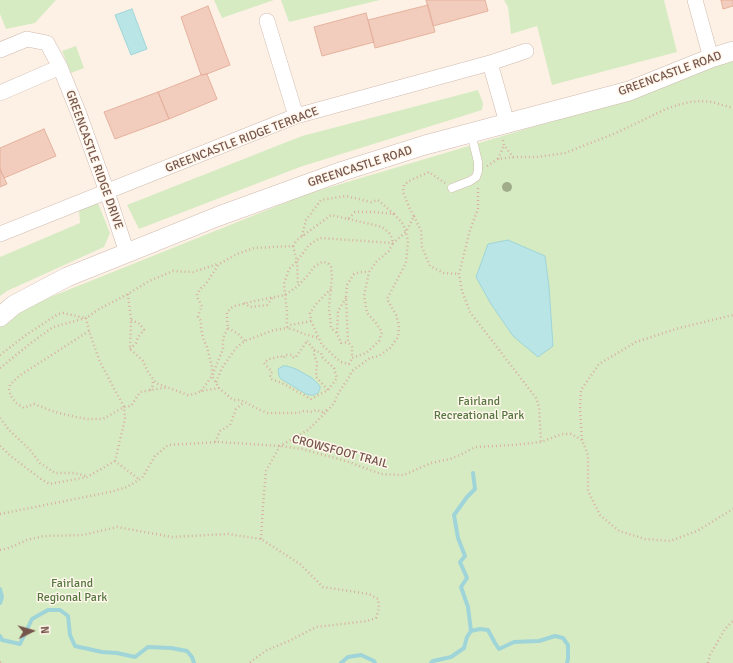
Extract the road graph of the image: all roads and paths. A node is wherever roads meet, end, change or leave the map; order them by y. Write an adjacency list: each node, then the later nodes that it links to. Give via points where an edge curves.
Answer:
1 (696, 0): 6 (street)
2 (267, 21): 11 (street)
3 (0, 50): 8 (street, GREENCASTLE RIDGE DRIVE, via 27,39 47,43)
4 (733, 51): 6 (street, GREENCASTLE ROAD)
5 (526, 52): 7 (street, GREENCASTLE RIDGE TERRACE)
6 (711, 58): 12 (street, GREENCASTLE ROAD, via 629,90)
7 (490, 63): 11 (street, GREENCASTLE RIDGE TERRACE); 12 (street)
8 (60, 67): 9 (street); 19 (street, GREENCASTLE RIDGE DRIVE)
9 (0, 93)
10 (733, 108): 15 (path, via 712,102 689,102 666,109 616,133 565,152 537,157)
11 (296, 116): 19 (street, GREENCASTLE RIDGE TERRACE)
12 (504, 124): 13 (street, GREENCASTLE ROAD); 14 (path)
13 (471, 133): 17 (lane, via 478,162); 28 (street, GREENCASTLE ROAD, via 343,171)
14 (504, 145): 15 (path); 16 (path)
15 (513, 157): 16 (path)
16 (498, 159): 17 (path)
17 (476, 178): 18 (lane); 32 (path, via 478,209)
18 (452, 188): 21 (path, via 430,172 409,181 404,185 403,192)
19 (107, 192): 24 (street, GREENCASTLE RIDGE TERRACE); 28 (street, GREENCASTLE RIDGE DRIVE)
20 (394, 214): 22 (path, via 355,212); 23 (path); 25 (path, via 378,200 371,202 346,196 321,200 306,220)
21 (414, 216): 23 (path); 32 (path, via 421,231 422,247 430,266 444,273)
22 (348, 219): 25 (path, via 331,215); 26 (path, via 385,229 392,238)
23 (406, 232): 26 (path); 60 (path, via 406,264 387,299 396,315 398,336 390,348)
24 (0, 234)
25 (302, 236): 27 (path)
26 (392, 244): 29 (path, via 320,238 309,245); 31 (path, via 389,251)
27 (293, 246): 29 (path); 30 (path, via 254,248)
28 (127, 253): 41 (street, GREENCASTLE ROAD, via 67,277 14,306)
29 (297, 261): 33 (path); 36 (path, via 289,269 284,284)
30 (219, 264): 35 (path, via 193,272 173,271 149,281); 61 (path, via 197,294 202,306 198,317 212,366)
31 (369, 272): 38 (path, via 354,274 347,285); 57 (path, via 364,296 367,313 382,332 379,341 366,353)
32 (459, 274): 75 (path, via 470,312 536,398)
33 (298, 286): 34 (path, via 314,267 322,262 328,263 331,267); 36 (path)
34 (332, 289): 44 (path, via 310,313); 48 (path, via 329,307 331,328)
35 (128, 294): 42 (path); 43 (path)
36 (285, 296): 37 (path); 46 (path)
37 (272, 298): 39 (path); 39 (path, via 267,305 250,307)
38 (346, 298): 48 (path, via 338,311); 53 (path)
39 (244, 303): 45 (path, via 227,312)
40 (733, 315): 73 (path, via 636,342 599,364 581,390)
41 (0, 317)
42 (86, 318): 47 (path); 56 (path, via 58,314); 59 (path, via 53,327)
43 (131, 320): 54 (path); 54 (path, via 140,324 144,330)
44 (311, 321): 46 (path); 50 (path)
45 (228, 328): 51 (path); 61 (path)
46 (287, 328): 49 (path); 51 (path)
47 (89, 331): 70 (path, via 100,362); 70 (path, via 19,376 10,385 11,396 24,408 34,404 55,412 88,419 103,419)
48 (337, 333): 53 (path, via 341,343)
49 (304, 334): 50 (path); 52 (path)
50 (320, 338): 58 (path, via 322,345 335,357)
51 (245, 341): 63 (path, via 236,348)
52 (307, 341): 55 (path); 66 (path, via 296,357 285,355 284,358 281,356 264,363 272,372 271,378 311,399)
53 (348, 342): 57 (path, via 352,347)
54 (130, 349): 62 (path, via 143,361)
55 (314, 350): 66 (path, via 317,361 316,377); 66 (path, via 321,353 334,368 337,378)
56 (0, 354)
57 (352, 358): 58 (path)
58 (349, 364): 60 (path)
59 (0, 368)
60 (352, 371): 71 (path)
61 (212, 376): 63 (path); 68 (path)
62 (153, 380): 64 (path); 67 (path, via 153,385)
63 (216, 382): 65 (path)
64 (168, 387): 67 (path); 68 (path, via 188,395)
65 (219, 388): 68 (path); 69 (path, via 233,400)
66 (328, 390)
67 (148, 391): 70 (path, via 140,392 131,406)
68 (201, 391)
69 (246, 403): 71 (path, via 268,413 316,410 322,412); 74 (path, via 236,409 230,425 220,431)
70 (124, 407): 78 (path, via 125,419)
71 (329, 409): 77 (path, via 308,430)
72 (0, 418): 79 (path, via 40,463 55,472 75,473)
73 (582, 440): 75 (path, CROWSFOOT TRAIL, via 571,434 562,434); 81 (path, via 588,455 588,491 600,515 619,531 645,539 670,541 697,531)
74 (215, 442): 77 (path, CROWSFOOT TRAIL); 80 (path, CROWSFOOT TRAIL, via 168,445 155,456)
75 (541, 442): 77 (path, CROWSFOOT TRAIL, via 475,447 404,475 381,474 346,461)
76 (0, 446): 79 (path, via 50,484)
77 (280, 446): 83 (path, via 266,471)
78 (115, 461): 79 (path); 80 (path)
79 (88, 477)
80 (140, 480): 82 (path, via 110,492)
81 (733, 509)
82 (0, 514)
83 (261, 539): 84 (path, via 228,534 172,537 117,527 83,535 44,536); 86 (path, via 300,564 323,587 370,594 378,599 379,608 376,618 367,622 316,627 267,650)
84 (0, 550)
85 (733, 621): 87 (path, via 725,629)
86 (249, 663)
87 (708, 663)

